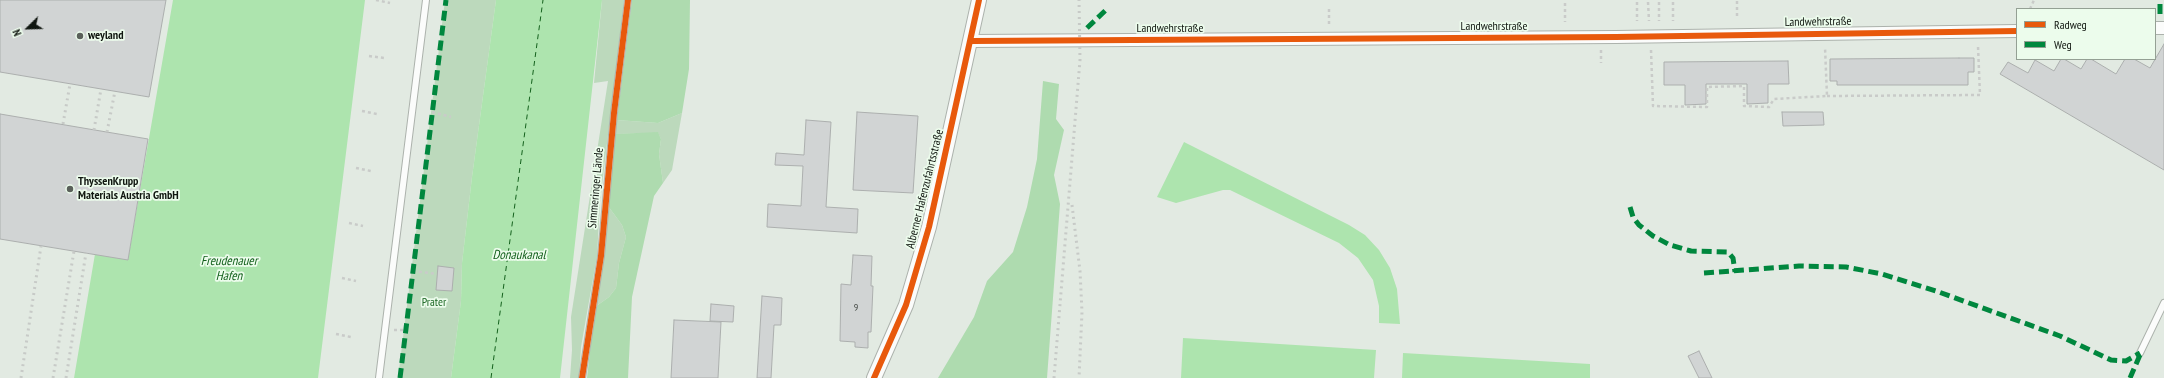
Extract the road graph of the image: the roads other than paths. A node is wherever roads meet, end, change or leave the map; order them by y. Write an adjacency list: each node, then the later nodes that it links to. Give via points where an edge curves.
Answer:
1 (426, 0): 8 (lane)
2 (628, 0): 9 (lane, Simmeringer Lände, via 614,113 601,256)
3 (979, 0): 5 (street, Alberner Hafenzufahrtsstraße)
4 (2016, 31): 5 (street, Landwehrstraße, via 1616,37)
5 (972, 41): 10 (street, Alberner Hafenzufahrtsstraße, via 929,227 906,305)
6 (2164, 303): 7 (lane)
7 (2140, 353)
8 (379, 378)
9 (582, 378)
10 (874, 378)

